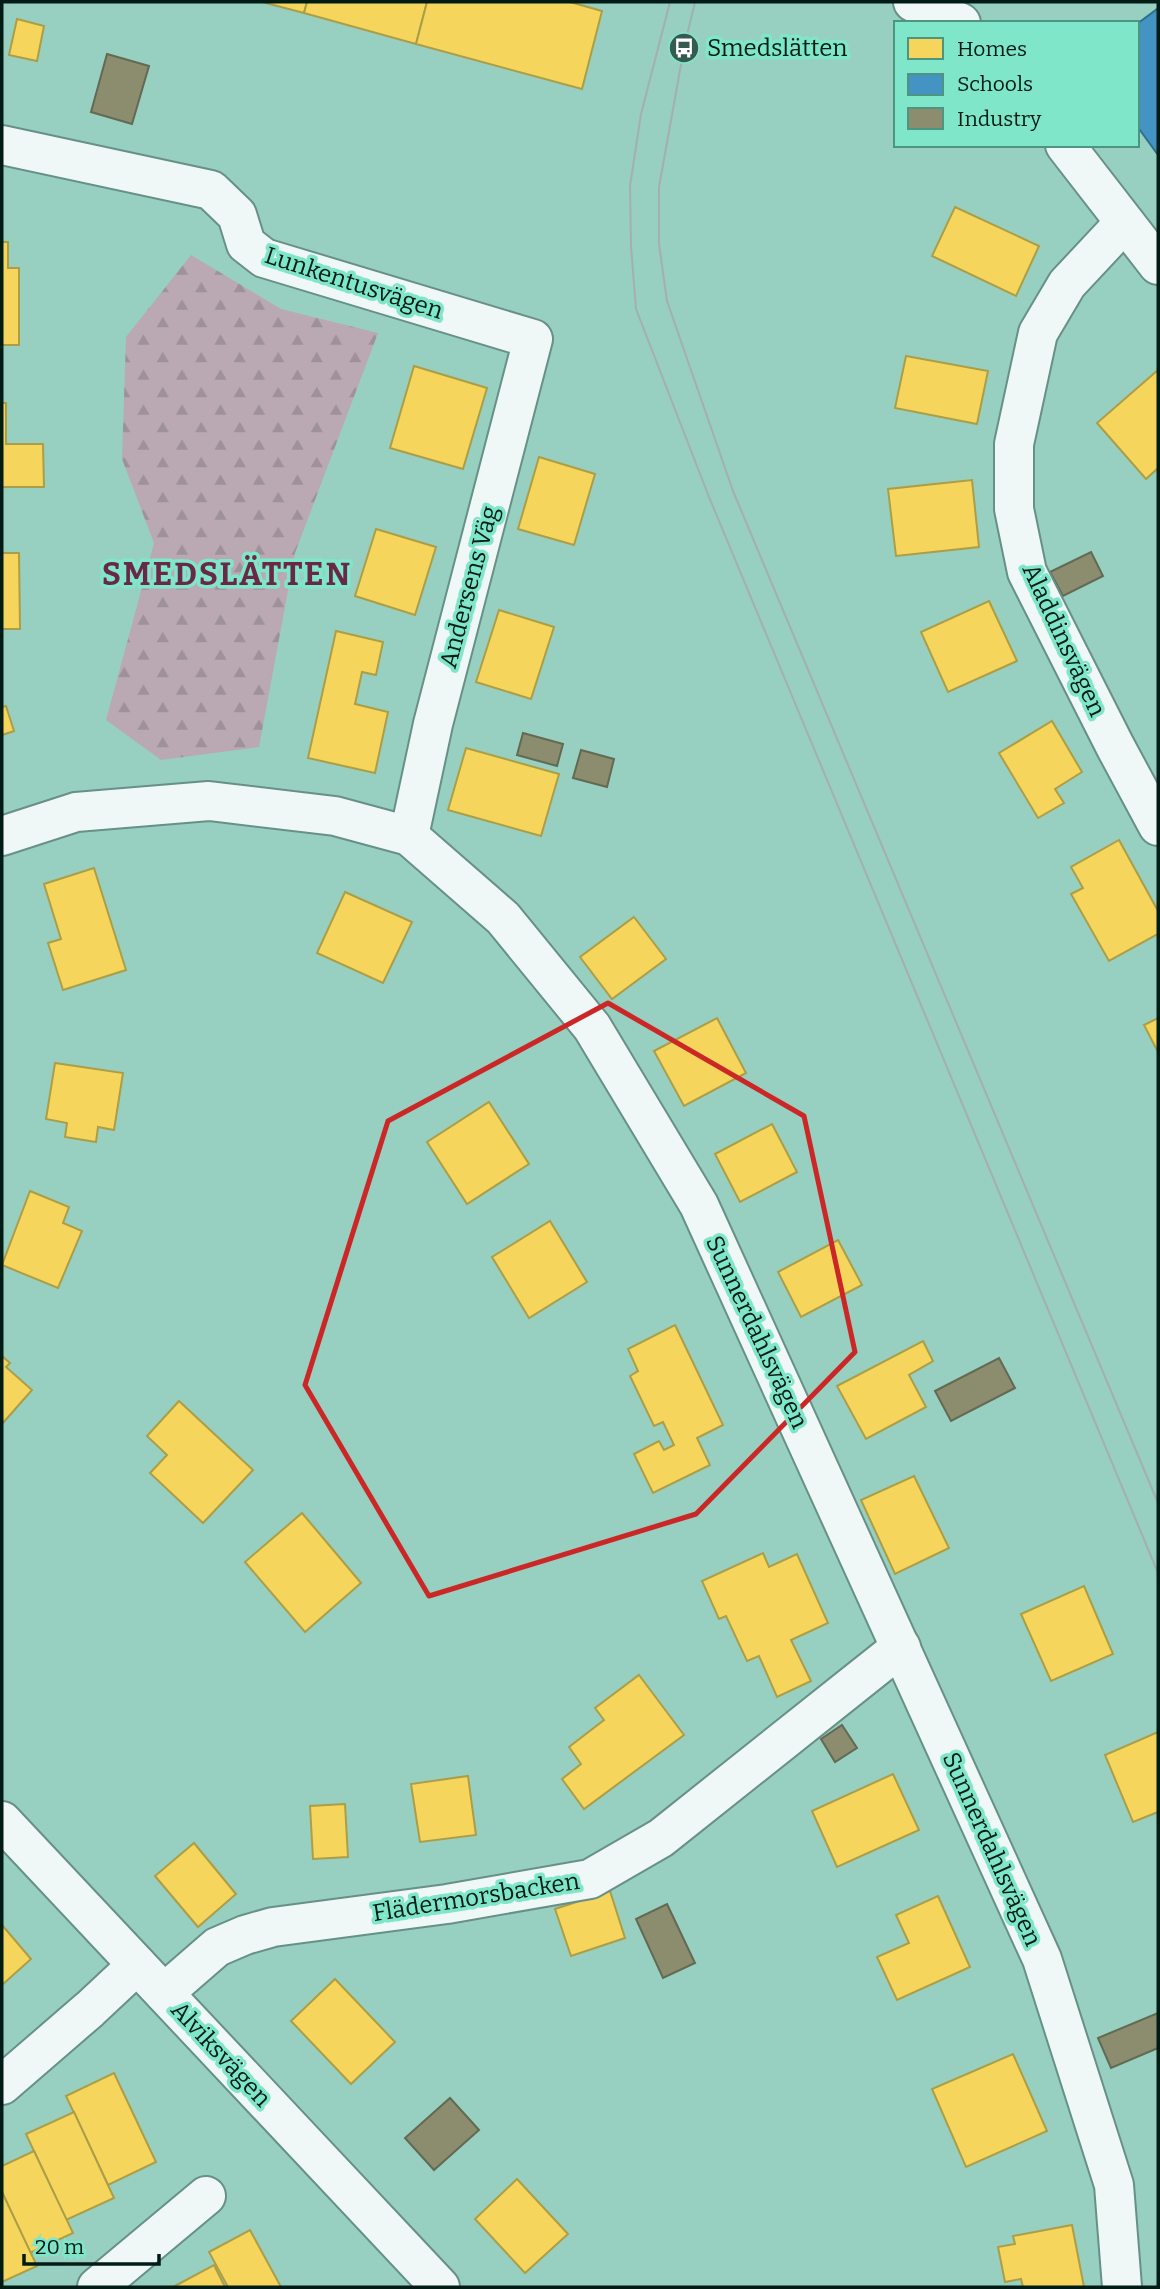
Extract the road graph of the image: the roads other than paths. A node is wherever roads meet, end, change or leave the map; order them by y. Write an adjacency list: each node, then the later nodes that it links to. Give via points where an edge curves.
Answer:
1 (920, 2): 2 (street)
2 (957, 21)
3 (2, 145): 7 (street, Lunkentusvägen, via 211,190 237,215 246,244 264,258)
4 (1067, 147): 5 (street)
5 (1124, 223): 6 (street); 8 (street, Aladdinsvägen, via 1067,284 1038,333 1014,444 1014,509 1027,572)
6 (1158, 265)
7 (533, 339): 10 (street, Andersens Väg, via 433,724)
8 (1158, 826)
9 (2, 835): 10 (street, Sunnerdahlsvägen, via 76,812 209,801 335,816)
10 (409, 836): 11 (street, Sunnerdahlsvägen, via 503,918 592,1027 699,1205)
11 (901, 1647): 14 (street, Flädermorsbacken, via 661,1838 590,1879 447,1905 273,1927 217,1947); 19 (street, Sunnerdahlsvägen, via 1042,1959 1114,2185)
12 (2, 1821): 13 (street, Alviksvägen)
13 (137, 1965): 14 (street, Alviksvägen); 15 (street)
14 (164, 1993): 18 (street, Alviksvägen)
15 (2, 2085)
16 (205, 2196): 17 (street)
17 (97, 2287)
18 (440, 2287)
19 (1122, 2287)

